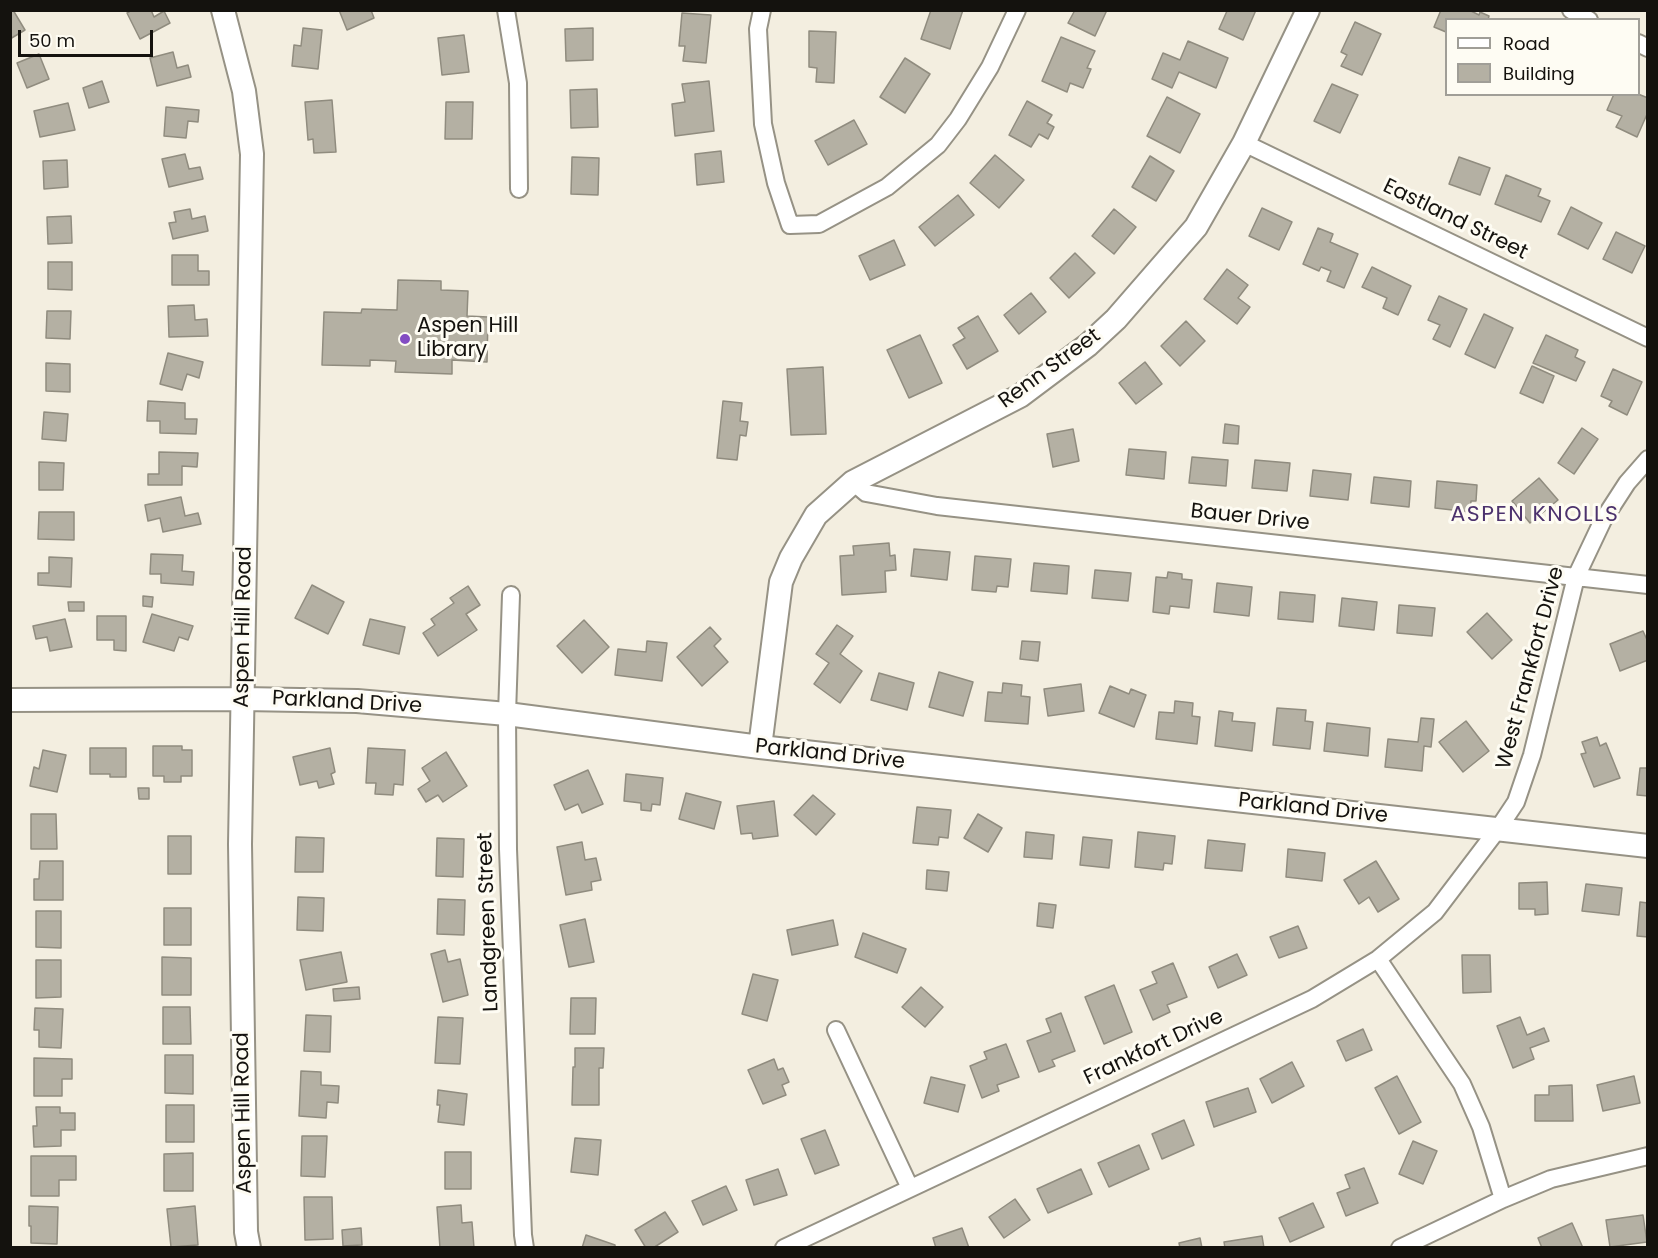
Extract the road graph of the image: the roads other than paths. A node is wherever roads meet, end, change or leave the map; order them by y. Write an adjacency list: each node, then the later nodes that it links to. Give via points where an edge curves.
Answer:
1 (506, 10): 9 (street, via 518,83)
2 (762, 10): 3 (street, via 758,29 763,124 790,225 819,224 887,187 938,145 990,67)
3 (1017, 10)
4 (1308, 10): 8 (street, Renn Street)
5 (1571, 10): 7 (street)
6 (225, 11): 16 (street, Aspen Hill Road, via 244,91 252,154)
7 (1585, 18)
8 (1244, 143): 10 (street, Eastland Street); 12 (street, Renn Street, via 1196,227 1116,319 1088,345 1020,396)
9 (519, 189)
10 (1647, 338)
11 (1647, 459): 13 (street, West Frankfort Drive, via 1603,520)
12 (853, 482): 13 (street, Bauer Drive, via 866,493 937,506); 19 (street, Renn Street, via 816,515 781,582)
13 (1576, 577): 14 (street, Bauer Drive); 20 (street, West Frankfort Drive, via 1532,755 1516,802)
14 (1647, 585)
15 (511, 595): 18 (street, Landgreen Street)
16 (243, 699): 17 (street, Parkland Drive); 18 (street, Parkland Drive, via 357,701); 27 (street, Aspen Hill Road, via 240,844)
17 (10, 700)
18 (507, 714): 19 (street, Parkland Drive); 28 (street, Landgreen Street, via 508,849)
19 (760, 747): 20 (street, Parkland Drive)
20 (1498, 829): 21 (street, Parkland Drive); 22 (street, Frankfort Drive, via 1435,912)
21 (1647, 846)
22 (1378, 959): 25 (street, Frankfort Drive, via 1312,999); 26 (street, via 1462,1084 1481,1126)
23 (836, 1030): 25 (street)
24 (1647, 1156): 26 (street, via 1551,1179)
25 (910, 1188): 29 (street, Frankfort Drive)
26 (1503, 1199): 30 (street)
27 (249, 1248)
28 (525, 1248)
29 (784, 1248)
30 (1400, 1248)

